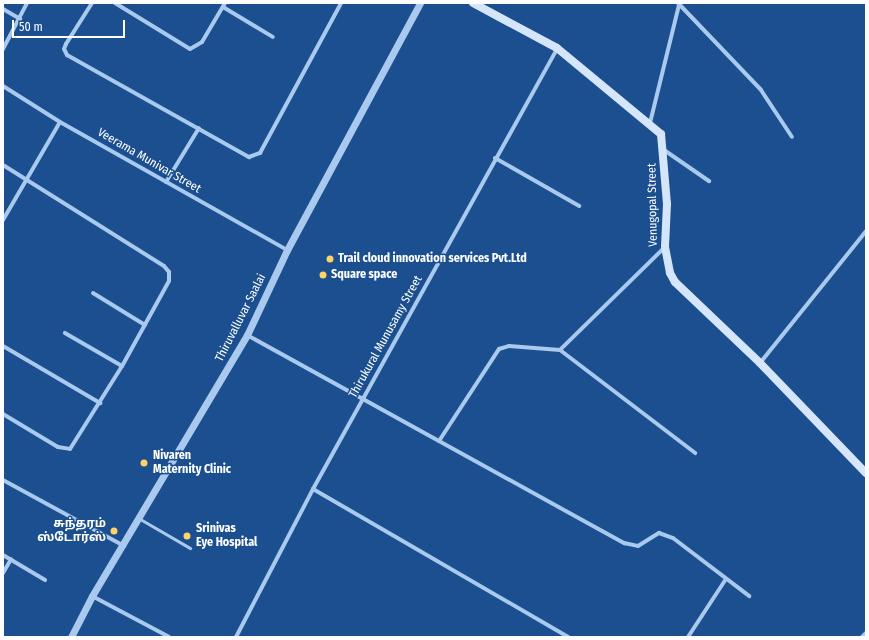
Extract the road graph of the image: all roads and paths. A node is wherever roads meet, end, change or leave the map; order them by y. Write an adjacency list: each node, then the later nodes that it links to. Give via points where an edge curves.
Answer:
1 (27, 3): 10 (street)
2 (92, 3): 17 (street, via 66,44 64,49 67,55)
3 (115, 3): 8 (street, via 190,49 202,42)
4 (341, 3): 17 (street, via 260,153 244,155)
5 (420, 3): 29 (street, Thiruvalluvar Saalai)
6 (473, 3): 12 (main road, Venugopal Street)
7 (679, 4): 16 (street); 18 (street, via 761,90)
8 (224, 5): 11 (street)
9 (3, 9): 10 (street)
10 (20, 20): 13 (street)
11 (273, 37)
12 (557, 48): 16 (main road, Venugopal Street); 20 (street, Thirukural Munusamy Street)
13 (3, 49)
14 (3, 86): 15 (street, Veerama Munivar Street)
15 (60, 122): 22 (street); 24 (street, Veerama Munivar Street)
16 (650, 123): 19 (main road, Venugopal Street, via 661,134)
17 (199, 128): 24 (street)
18 (792, 137)
19 (664, 150): 23 (street); 28 (main road, Venugopal Street, via 667,204)
20 (495, 158): 25 (street); 38 (street, Thirukural Munusamy Street)
21 (3, 165): 22 (street)
22 (27, 179): 26 (street); 31 (street, via 169,272 169,281)
23 (709, 181)
24 (166, 182): 29 (street, Veerama Munivar Street)
25 (579, 206)
26 (3, 220)
27 (866, 231): 36 (street)
28 (665, 248): 35 (street); 36 (main road, Venugopal Street, via 670,273 684,293)
29 (287, 250): 33 (street, Thiruvalluvar Saalai)
30 (93, 293): 31 (street)
31 (145, 325): 37 (street)
32 (65, 333): 37 (street)
33 (248, 335): 38 (street); 46 (street, Thiruvalluvar Saalai)
34 (3, 346): 39 (street)
35 (560, 350): 41 (street, via 509,346 499,350); 42 (street)
36 (760, 363): 43 (main road, Venugopal Street)
37 (122, 366): 39 (street)
38 (364, 399): 41 (street); 45 (street, Thirukural Munusamy Street)
39 (100, 402): 40 (street, via 74,446 66,450)
40 (3, 414)
41 (439, 440): 52 (street, via 630,545 643,544 659,533 665,534)
42 (695, 453)
43 (866, 473)
44 (3, 480): 47 (street)
45 (313, 489): 59 (street, Thirukural Munusamy Street); 60 (street)
46 (140, 518): 47 (street, Thiruvalluvar Saalai); 48 (lane)
47 (124, 546): 54 (street, Thiruvalluvar Saalai)
48 (190, 548)
49 (3, 555): 50 (street)
50 (10, 559): 51 (street); 53 (street)
51 (3, 573)
52 (726, 579): 55 (street); 61 (street)
53 (46, 580)
54 (92, 596): 57 (street, Thiruvalluvar Saalai); 58 (street)
55 (749, 596)
56 (866, 633): 62 (street)
57 (71, 637)
58 (169, 637)
59 (236, 637)
60 (568, 637)
61 (688, 637)
62 (862, 637)

